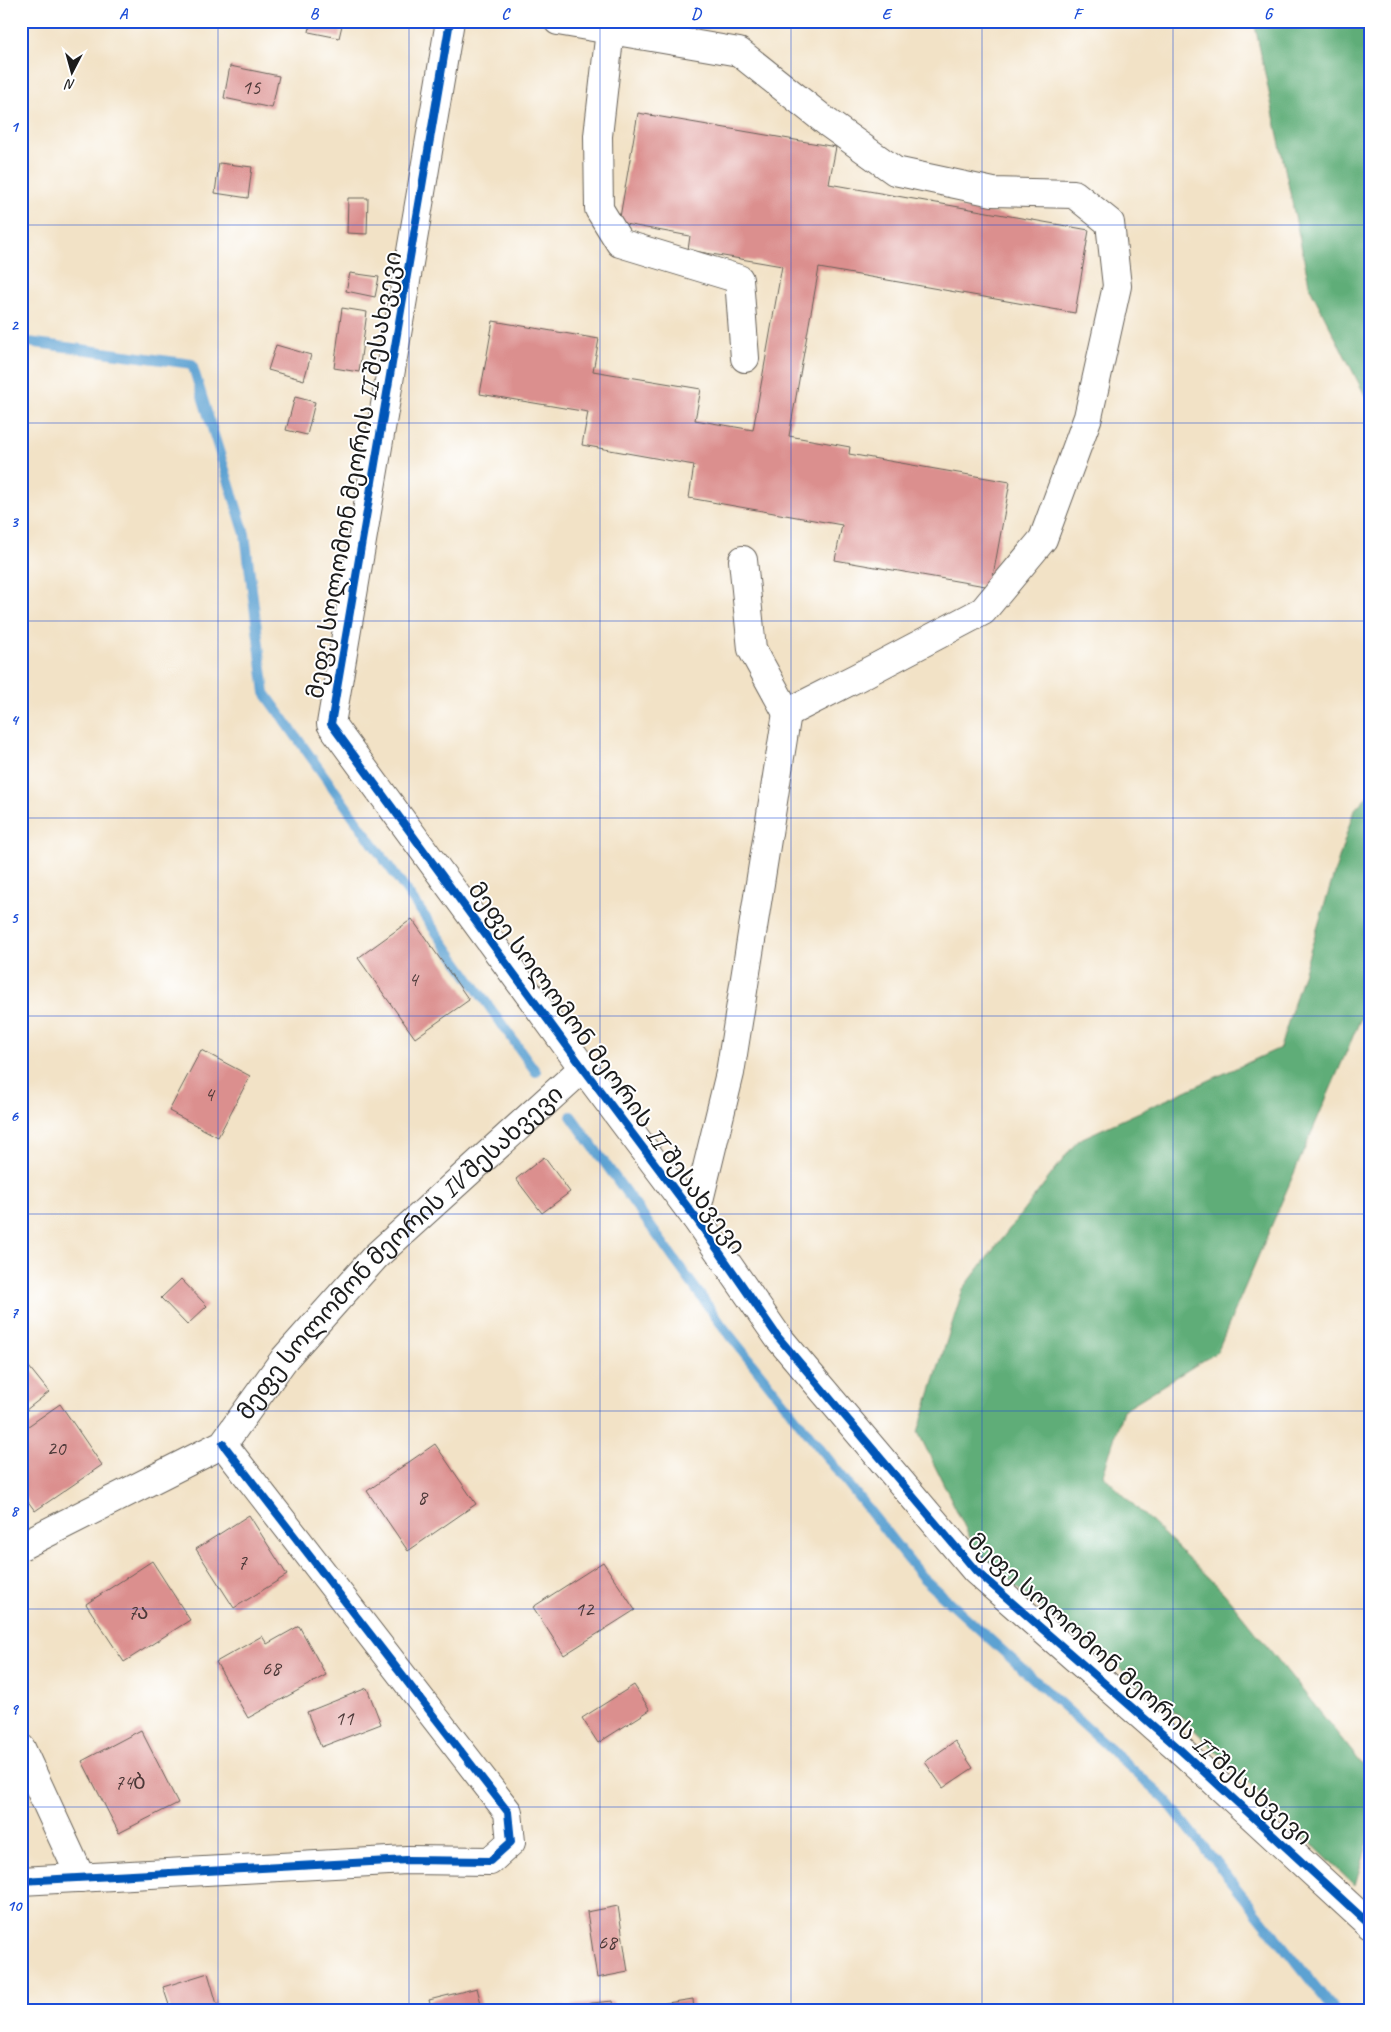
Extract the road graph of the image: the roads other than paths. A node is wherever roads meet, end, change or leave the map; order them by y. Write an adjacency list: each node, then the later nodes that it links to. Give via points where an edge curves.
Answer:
1 (450, 21): 7 (street, მეფე სოლომონ მეორის II შესახვევი, via 331,724)
2 (558, 21): 3 (street)
3 (610, 30): 4 (street, via 598,136 599,209 620,243 739,279); 6 (street, via 738,52 895,172 993,192 1074,194 1110,222 1117,286 1088,417 1043,538 983,610)
4 (745, 358)
5 (743, 560): 6 (street, via 752,649)
6 (787, 713): 8 (street, via 730,1073)
7 (583, 1068): 8 (street, მეფე სოლომონ მეორის II შესახვევი); 9 (street, მეფე სოლომონ მეორის IV შესახვევი, via 375,1257 284,1358)
8 (695, 1217): 14 (street, მეფე სოლომონ მეორის II შესახვევი, via 778,1337 976,1571 1175,1745)
9 (223, 1444): 10 (street, მეფე სოლომონ მეორის IV შესახვევი); 12 (street, მეფე სოლომონ მეორის IV შესახვევი, via 508,1812 511,1842 490,1861 407,1860)
10 (21, 1546)
11 (21, 1748): 12 (street)
12 (81, 1878): 13 (street, მეფე სოლომონ მეორის IV შესახვევი)
13 (21, 1881)
14 (1370, 1925)

